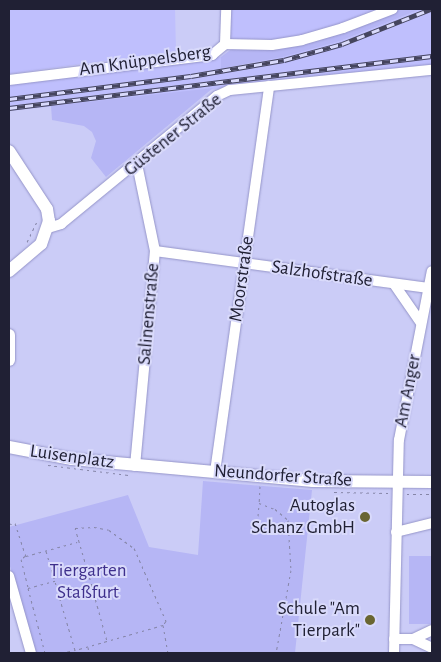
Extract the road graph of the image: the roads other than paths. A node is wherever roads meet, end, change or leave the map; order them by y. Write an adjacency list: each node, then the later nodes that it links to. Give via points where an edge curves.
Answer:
1 (226, 9): 3 (street)
2 (393, 9): 3 (street, Am Knüppelsberg, via 302,40 272,45)
3 (225, 44): 5 (street, Am Knüppelsberg, via 212,55)
4 (432, 70): 6 (street, Güstener Straße)
5 (9, 80)
6 (269, 86): 8 (street, Güstener Straße, via 230,90 217,96); 11 (street, Moorstraße)
7 (9, 151): 9 (main road, via 47,209)
8 (137, 164): 9 (street, Güstener Straße, via 61,224); 10 (street, Salinenstraße)
9 (48, 228): 12 (main road, via 41,244)
10 (155, 251): 11 (street, Salzhofstraße); 21 (street, Salinenstraße)
11 (244, 263): 14 (street, Salzhofstraße); 22 (street, Moorstraße)
12 (9, 271)
13 (432, 271): 15 (street, Am Anger)
14 (394, 284): 15 (street, Salzhofstraße); 17 (street)
15 (429, 288): 16 (street, Am Anger)
16 (428, 307): 17 (street, Am Anger)
17 (421, 323): 23 (street, Am Anger, via 399,440)
18 (9, 335): 19 (main road)
19 (9, 360)
20 (9, 447): 21 (main road, Luisenplatz, via 64,458)
21 (135, 466): 22 (main road, Neundorfer Straße)
22 (215, 472): 23 (main road, Neundorfer Straße, via 313,481)
23 (397, 482): 24 (main road, Neundorfer Straße); 26 (street, Am Anger)
24 (432, 482)
25 (432, 523): 26 (street)
26 (396, 532): 29 (street, Am Anger)
27 (9, 576): 32 (street)
28 (432, 630): 30 (street)
29 (394, 639): 30 (street); 33 (street, Am Anger)
30 (413, 639): 31 (street)
31 (432, 648)
32 (31, 653)
33 (394, 653)

